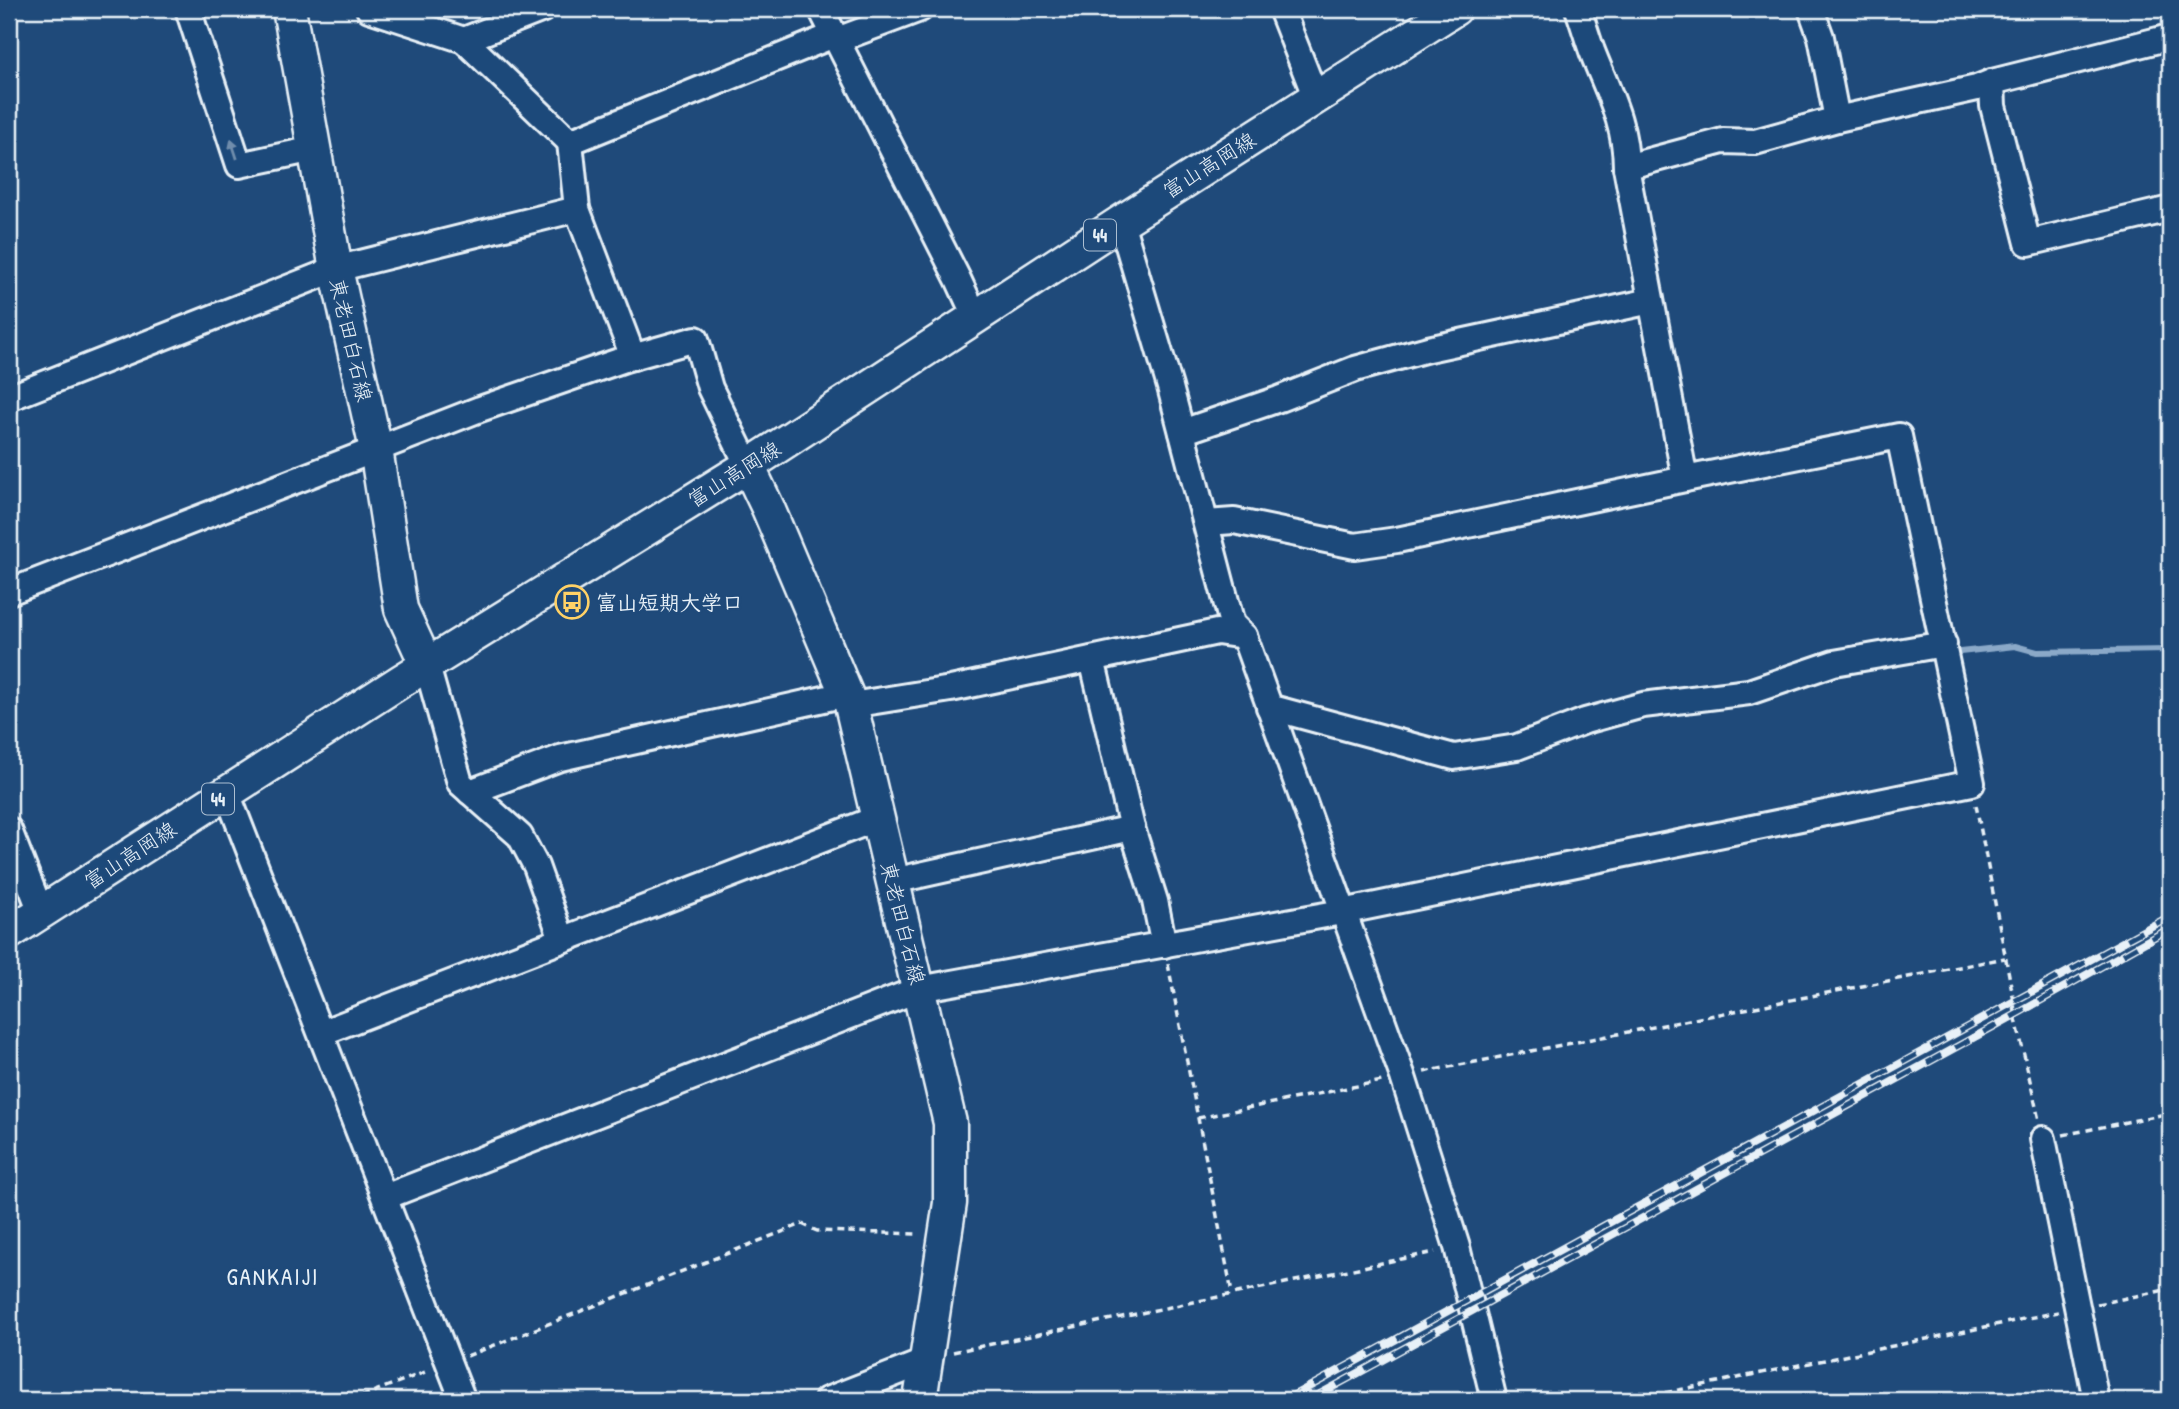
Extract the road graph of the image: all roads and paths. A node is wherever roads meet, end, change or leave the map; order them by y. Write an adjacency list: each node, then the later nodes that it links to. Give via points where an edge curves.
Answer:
1 (188, 9): 18 (street, one-way to 1, via 239,165)
2 (289, 9): 18 (main road, 東老田白石線)
3 (369, 9): 13 (street)
4 (543, 9): 13 (street)
5 (821, 9): 11 (street)
6 (920, 9): 11 (street)
7 (1281, 9): 15 (street)
8 (1455, 9): 15 (main road, 富山高岡線 / 44)
9 (1578, 9): 19 (street, via 1609,89 1626,146)
10 (1811, 9): 16 (street)
11 (836, 37): 17 (street); 25 (street)
12 (2170, 37): 14 (street)
13 (464, 40): 17 (street)
14 (1992, 82): 16 (street); 21 (street, via 1993,106 2028,243)
15 (1316, 98): 22 (main road, 富山高岡線 / 44)
16 (1837, 119): 19 (street, via 1755,142 1723,141)
17 (570, 142): 20 (street)
18 (314, 149): 23 (main road, 東老田白石線)
19 (1626, 167): 24 (street)
20 (577, 209): 23 (street); 26 (street)
21 (2170, 209)
22 (1121, 222): 25 (main road, 富山高岡線 / 44); 28 (street)
23 (335, 269): 27 (street); 29 (main road, 東老田白石線)
24 (1651, 301): 28 (street, via 1355,369); 31 (street)
25 (975, 316): 30 (main road, 富山高岡線 / 44)
26 (633, 357): 29 (street); 30 (street, via 696,339 710,387)
27 (9, 398)
28 (1182, 432): 32 (street)
29 (376, 449): 33 (street); 37 (main road, 東老田白石線, via 401,609)
30 (748, 466): 37 (main road, 富山高岡線 / 44); 38 (main road, 東老田白石線)
31 (1685, 480): 32 (street, via 1355,546 1234,521); 35 (street, via 1899,436)
32 (1206, 523): 34 (street, via 1232,624)
33 (9, 592)
34 (1244, 636): 36 (street, via 1217,632); 39 (street)
35 (1944, 644): 39 (street, via 1834,663 1749,692 1643,705 1517,747 1454,757); 40 (street)
36 (1092, 659): 38 (street, via 951,689); 44 (street)
37 (427, 666): 41 (street, via 460,783); 42 (main road, 富山高岡線 / 44)
38 (848, 699): 41 (street, via 560,758); 43 (main road, 東老田白石線)
39 (1269, 706): 48 (street)
40 (1972, 783): 48 (street); 52 (path)
41 (470, 792): 50 (street, via 520,836)
42 (227, 793): 47 (main road, 富山高岡線 / 44); 54 (street)
43 (878, 818): 46 (main road, 東老田白石線); 50 (street)
44 (1132, 828): 46 (street); 51 (street)
45 (9, 830): 47 (street)
46 (893, 881): 53 (main road, 東老田白石線)
47 (41, 912): 49 (main road, 富山高岡線 / 44)
48 (1342, 912): 51 (street); 55 (street)
49 (9, 933)
50 (562, 939): 54 (street)
51 (1164, 945): 53 (street); 57 (path)
52 (2005, 958): 55 (path); 58 (path)
53 (919, 989): 59 (street); 60 (main road, 東老田白石線, via 950,1123 950,1202)
54 (321, 1033): 59 (street)
55 (1403, 1077): 57 (path); 61 (street)
56 (2170, 1113): 58 (path)
57 (1198, 1118): 63 (path)
58 (2043, 1139): 64 (street)
59 (385, 1197): 66 (street)
60 (945, 1235): 65 (main road, 東老田白石線); 66 (path, via 817,1231 802,1224)
61 (1457, 1247): 63 (path); 71 (street)
62 (2170, 1289): 64 (path)
63 (1232, 1293): 65 (path, via 965,1348)
64 (2077, 1308): 72 (path); 73 (street)
65 (924, 1362): 69 (street); 70 (main road, 東老田白石線)
66 (448, 1363): 67 (path); 68 (street)
67 (351, 1400)
68 (463, 1400)
69 (827, 1400)
70 (920, 1400)
71 (1494, 1400)
72 (1630, 1400)
73 (2096, 1400)

